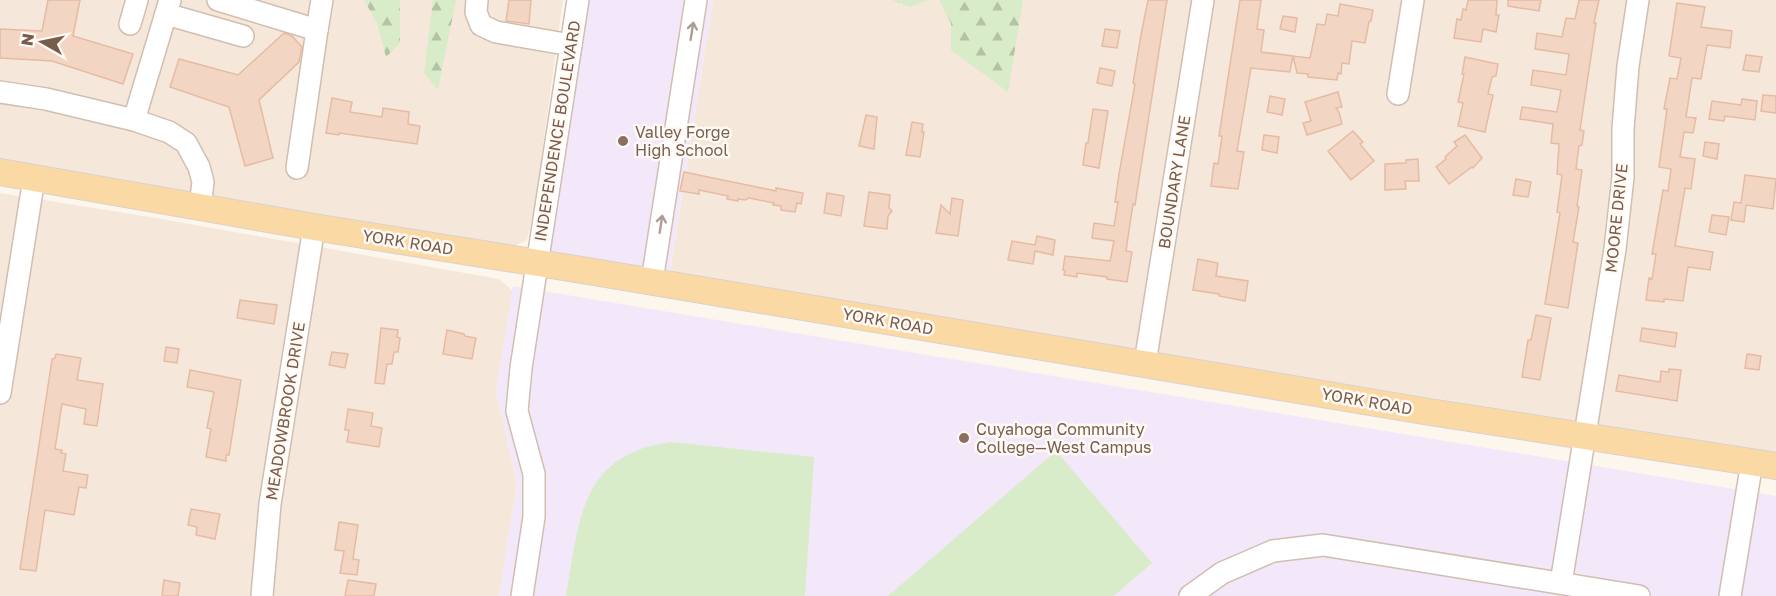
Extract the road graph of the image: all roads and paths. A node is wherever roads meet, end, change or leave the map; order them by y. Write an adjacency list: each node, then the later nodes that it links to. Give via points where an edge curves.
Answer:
1 (137, 0): 11 (street)
2 (218, 0): 12 (street)
3 (322, 0): 12 (street)
4 (477, 0): 14 (street, via 481,25 496,32)
5 (578, 0): 14 (street, INDEPENDENCE BOULEVARD)
6 (696, 0): 24 (street, one-way to 6)
7 (1203, 0): 25 (street, BOUNDARY LANE)
8 (1413, 0): 16 (street)
9 (1638, 0): 27 (street, MOORE DRIVE, via 1628,66 1615,249)
10 (168, 7): 13 (street); 17 (street)
11 (130, 24)
12 (317, 30): 18 (street)
13 (243, 36)
14 (571, 45): 23 (street, INDEPENDENCE BOULEVARD)
15 (0, 92): 17 (street)
16 (1398, 94)
17 (134, 120): 21 (street, via 169,132 186,143 199,167)
18 (297, 168)
19 (0, 172): 20 (main road, YORK ROAD)
20 (34, 178): 21 (main road, YORK ROAD); 26 (street)
21 (200, 207): 22 (main road, YORK ROAD)
22 (314, 227): 23 (main road, YORK ROAD); 30 (street, MEADOWBROOK DRIVE, via 270,504)
23 (536, 262): 24 (main road, YORK ROAD); 31 (street, INDEPENDENCE BOULEVARD, via 517,411 534,474 534,517)
24 (652, 281): 25 (main road, YORK ROAD)
25 (1145, 363): 27 (main road, YORK ROAD)
26 (0, 393)
27 (1584, 436): 28 (main road, YORK ROAD); 29 (street, MOORE DRIVE)
28 (1764, 464): 34 (street)
29 (1561, 583): 32 (street, via 1323,545 1273,550 1222,573); 33 (street)
30 (262, 596)
31 (522, 596)
32 (1190, 596)
33 (1639, 596)
34 (1730, 596)

